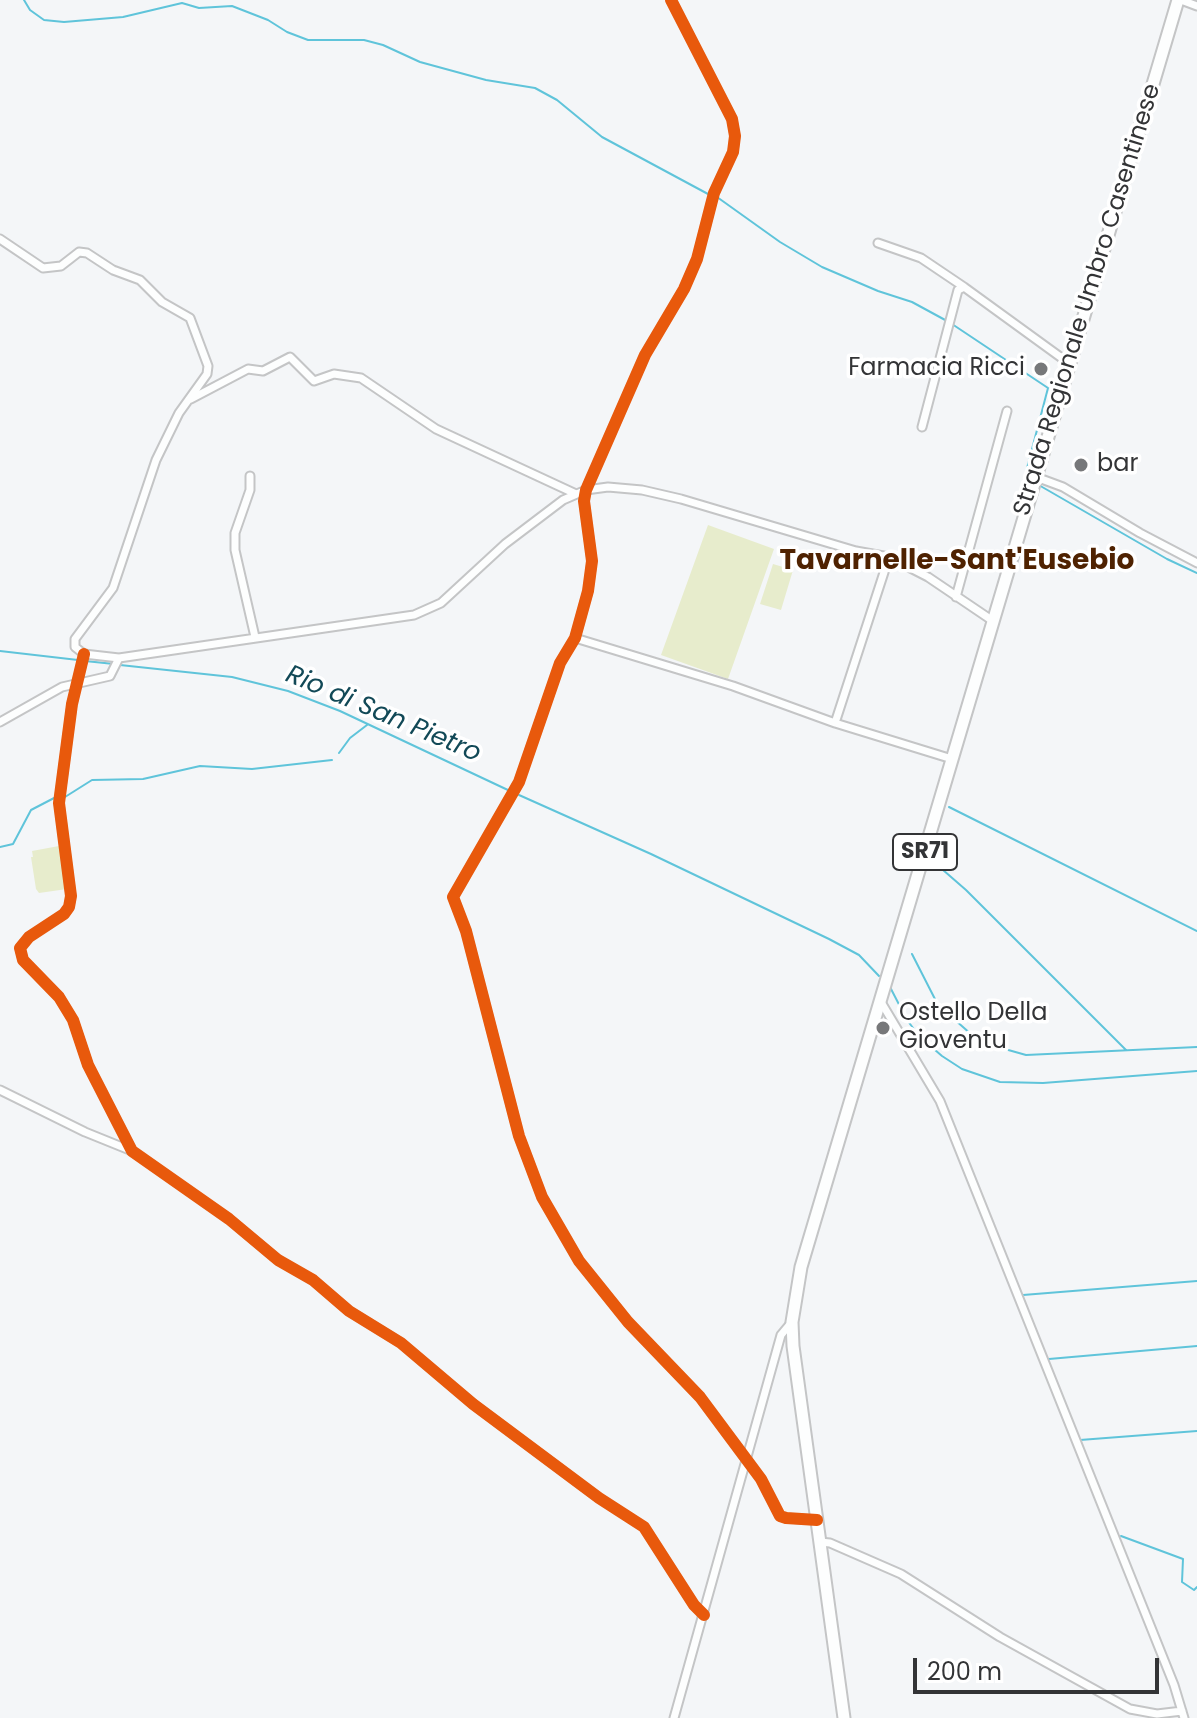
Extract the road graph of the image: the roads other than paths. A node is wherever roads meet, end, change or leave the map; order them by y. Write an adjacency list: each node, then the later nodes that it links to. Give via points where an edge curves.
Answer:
1 (671, 0): 13 (street, via 732,119 733,152 714,193 692,269 645,355)
2 (1179, 0): 3 (street); 7 (main road, Strada Regionale Umbro Casentinese / SR71)
3 (1197, 6)
4 (0, 239): 8 (street, via 43,268 87,253 140,280 162,302 190,318 208,366)
5 (878, 243): 6 (street, via 921,258)
6 (964, 287): 7 (street); 10 (street, via 958,290)
7 (1070, 364): 12 (main road, Strada Regionale Umbro Casentinese / SR71)
8 (189, 400): 14 (street, via 248,369 263,371 290,357 314,381 334,374 361,378 436,429); 21 (street, via 156,460 113,588 75,639 75,647)
9 (1007, 411): 17 (street)
10 (922, 427)
11 (250, 476): 19 (street, via 235,550)
12 (1036, 477): 16 (street); 18 (main road, Strada Regionale Umbro Casentinese / SR71)
13 (586, 490): 14 (street); 15 (street, via 642,490); 20 (street, via 592,561)
14 (576, 494): 19 (street, via 505,544 441,603 378,622)
15 (889, 557): 17 (street); 25 (street)
16 (1197, 563)
17 (956, 597): 18 (street)
18 (993, 621): 26 (main road, Strada Regionale Umbro Casentinese / SR71)
19 (255, 637): 22 (street)
20 (575, 638): 25 (street); 31 (street, via 560,663 519,782 453,897 519,1136 542,1197 579,1261 700,1397)
21 (84, 654): 22 (street); 23 (street)
22 (119, 658): 23 (street, via 110,676)
23 (76, 683): 24 (street); 29 (street, via 59,803 69,907 20,948 23,960 73,1020 88,1065)
24 (0, 722)
25 (835, 723): 26 (street)
26 (952, 759): 27 (main road, Strada Regionale Umbro Casentinese / SR71)
27 (881, 1002): 30 (main road, Strada Regionale Umbro Casentinese / SR71, via 801,1267); 35 (street, via 940,1101)
28 (0, 1090): 29 (street)
29 (132, 1151): 34 (street, via 349,1311 401,1343 473,1404 644,1527)
30 (792, 1322): 31 (street, via 781,1335); 32 (main road, Strada Regionale Umbro Casentinese / SR71)
31 (747, 1460): 32 (street, via 780,1516); 34 (street)
32 (817, 1520): 33 (main road, Strada Regionale Umbro Casentinese / SR71)
33 (820, 1542): 35 (street, via 901,1574 1130,1709); 37 (main road, Strada Regionale Umbro Casentinese / SR71)
34 (704, 1615): 36 (street)
35 (1183, 1714)
36 (674, 1718)
37 (844, 1718)

